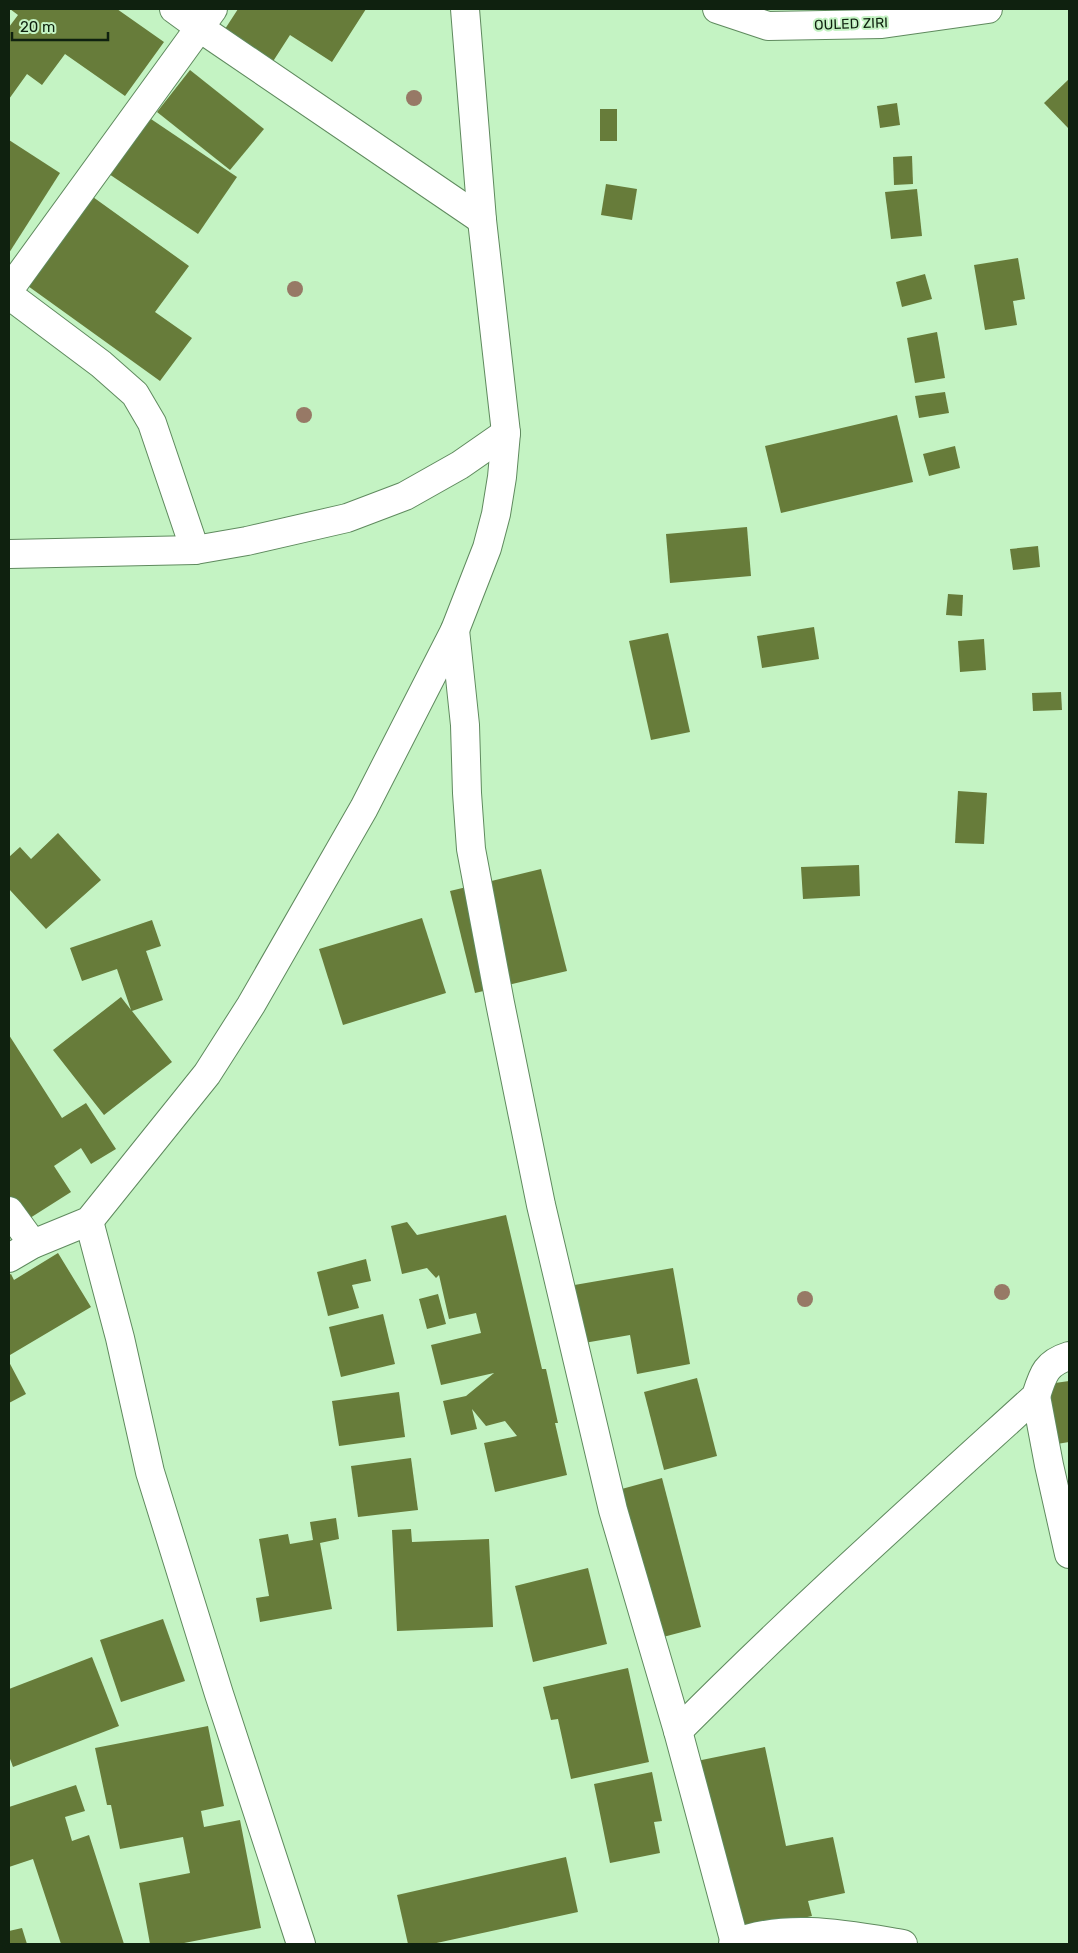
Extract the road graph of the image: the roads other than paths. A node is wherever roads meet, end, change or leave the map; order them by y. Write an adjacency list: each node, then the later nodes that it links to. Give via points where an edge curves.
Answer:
1 (174, 9): 6 (street)
2 (465, 9): 7 (street)
3 (717, 9): 5 (street, OULED ZIRI)
4 (988, 9): 5 (street, OULED ZIRI, via 882,24)
5 (771, 17)
6 (206, 19): 7 (street); 8 (street)
7 (482, 220): 10 (street)
8 (9, 290)
9 (9, 295): 11 (street, via 101,364 135,394 152,423)
10 (506, 433): 11 (street, via 460,465 405,496 348,518); 13 (street, via 496,514 487,548)
11 (195, 550): 12 (street)
12 (9, 554)
13 (455, 630): 15 (street, via 364,808 251,1005 207,1074); 21 (street, via 465,726 472,849 500,1003 541,1205 613,1510)
14 (9, 1211): 16 (street)
15 (89, 1221): 16 (street); 22 (street, via 150,1472)
16 (33, 1244): 17 (street)
17 (9, 1258)
18 (1069, 1356): 19 (street, via 1054,1362 1044,1371)
19 (1036, 1396): 20 (street); 21 (street, via 842,1572)
20 (1069, 1554)
21 (678, 1731): 23 (street)
22 (302, 1944)
23 (734, 1944): 24 (street, via 769,1935 802,1932)
24 (903, 1944)

